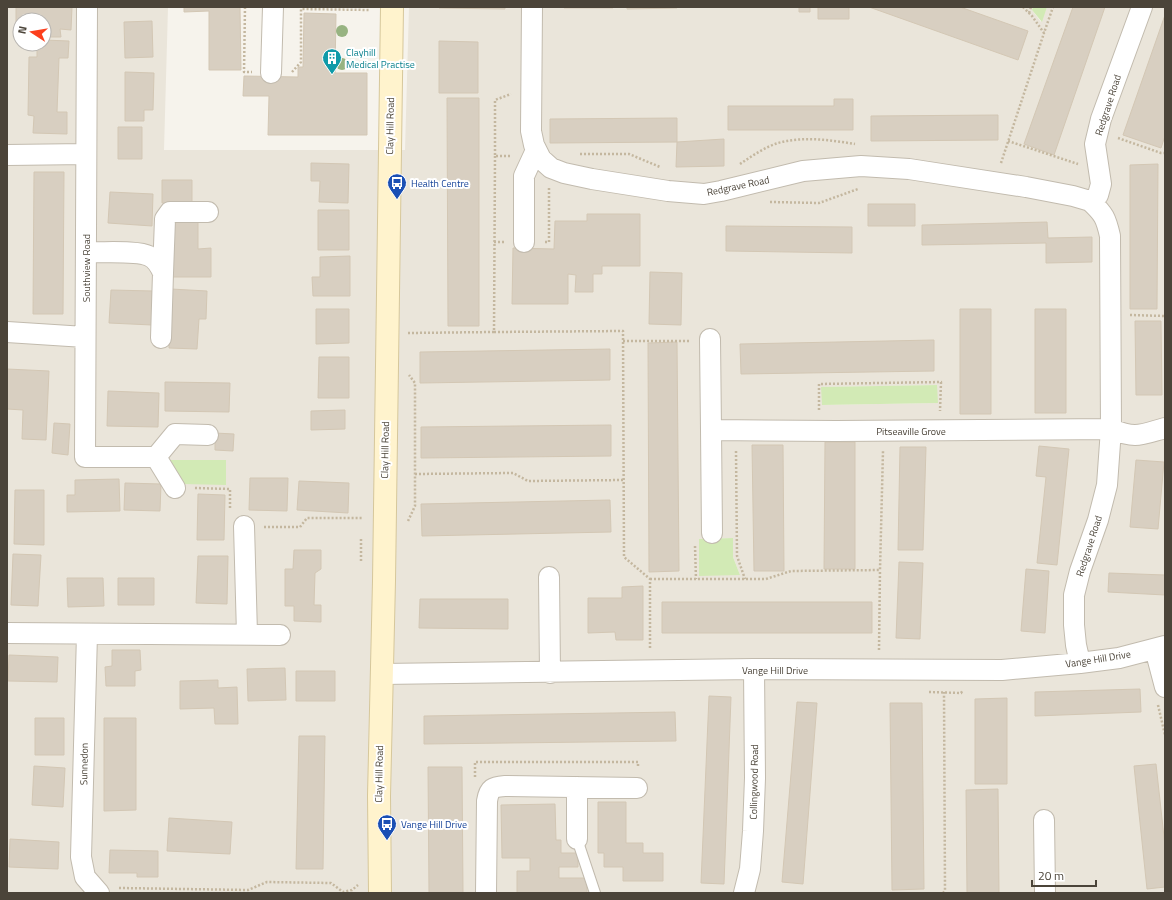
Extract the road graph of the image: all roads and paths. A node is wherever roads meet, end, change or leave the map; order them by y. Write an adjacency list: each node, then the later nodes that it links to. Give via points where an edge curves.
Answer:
1 (87, 7): 15 (street, Southview Road)
2 (273, 7): 11 (street)
3 (392, 7): 78 (street, Clay Hill Road)
4 (532, 7): 14 (street, Redgrave Road, via 532,131)
5 (1023, 7): 9 (path)
6 (1031, 7): 9 (path)
7 (1053, 7): 10 (path)
8 (1142, 7): 25 (street, Redgrave Road, via 1101,119 1095,144 1101,184 1098,195)
9 (1029, 13): 10 (path)
10 (1044, 33): 12 (path)
11 (271, 72)
12 (1008, 141): 19 (path); 21 (path)
13 (857, 144): 20 (path, via 810,140 778,143)
14 (536, 150): 25 (street, Redgrave Road, via 551,168 564,173 686,193 704,194 721,191 803,171 861,166 909,169 1026,187); 29 (street, via 524,176)
15 (86, 154): 17 (street); 30 (street, Southview Road)
16 (578, 154): 22 (path, via 629,154)
17 (7, 155)
18 (495, 156): 28 (path)
19 (1078, 164)
20 (737, 165)
21 (1000, 166)
22 (664, 169)
23 (549, 180): 29 (path, via 549,242)
24 (863, 187): 26 (path, via 819,203)
25 (1090, 201): 45 (street, Redgrave Road, via 1102,212 1110,236)
26 (764, 202)
27 (208, 212): 31 (street, via 170,212 165,218)
28 (494, 242): 29 (path); 35 (path)
29 (524, 242)
30 (86, 252): 31 (street, via 141,253 158,263); 37 (street, Southview Road)
31 (163, 273): 38 (street)
32 (1127, 315): 33 (path)
33 (1165, 316)
34 (7, 332): 37 (street)
35 (494, 332): 36 (path); 40 (path, via 623,331)
36 (404, 333)
37 (85, 337): 50 (street, Southview Road, via 85,457)
38 (161, 338)
39 (702, 340): 40 (path); 46 (street)
40 (623, 341): 52 (path)
41 (407, 372): 51 (path, via 415,383)
42 (819, 412): 43 (path, via 818,384 941,382)
43 (940, 418)
44 (1165, 428): 45 (street, via 1139,436 1126,435)
45 (1111, 429): 46 (street, Pitseaville Grove); 74 (street, Redgrave Road, via 1108,485 1074,595 1074,625)
46 (710, 430): 60 (street)
47 (208, 435): 50 (street, via 175,434)
48 (883, 446): 62 (path)
49 (736, 448): 66 (path, via 737,556)
50 (156, 457): 53 (street)
51 (415, 474): 52 (path, via 514,473 528,481); 56 (path, via 415,506)
52 (623, 480): 64 (path, via 624,557)
53 (175, 488)
54 (362, 512): 55 (path)
55 (362, 518): 57 (path, via 307,518 300,527); 58 (path)
56 (406, 525)
57 (244, 526): 69 (street)
58 (362, 526)
59 (361, 534): 61 (path)
60 (703, 537): 65 (path)
61 (361, 563)
62 (880, 570): 66 (path, via 791,571 766,579); 72 (path)
63 (549, 576): 77 (street)
64 (650, 579): 65 (path); 73 (path)
65 (696, 579): 66 (path)
66 (745, 579)
67 (7, 633): 68 (street)
68 (87, 634): 69 (street); 90 (street, Sunnedon, via 82,857 85,877)
69 (247, 634): 70 (street)
70 (280, 635)
71 (1160, 648): 74 (street, Vange Hill Drive, via 1119,658); 82 (street)
72 (879, 653)
73 (650, 656)
74 (1080, 663): 76 (street, Vange Hill Drive, via 1002,670)
75 (754, 670): 76 (street, Vange Hill Drive); 77 (street, Vange Hill Drive); 93 (street, Collingwood Road, via 753,831 750,869)
76 (944, 671): 81 (path)
77 (550, 672): 78 (street, Vange Hill Drive)
78 (382, 674): 91 (street, Clay Hill Road)
79 (964, 689): 81 (path, via 961,693)
80 (922, 692): 81 (path)
81 (944, 693): 94 (path)
82 (1161, 694): 83 (path)
83 (1165, 735)
84 (578, 787): 85 (street); 87 (street); 89 (street, via 505,786 494,787 488,792)
85 (637, 788)
86 (1044, 820): 95 (street)
87 (577, 839): 92 (lane)
88 (360, 884): 90 (path, via 348,892 343,892 330,883 267,882 248,890)
89 (486, 889)
90 (100, 891)
91 (380, 893)
92 (595, 893)
93 (744, 893)
94 (943, 893)
95 (1045, 893)

